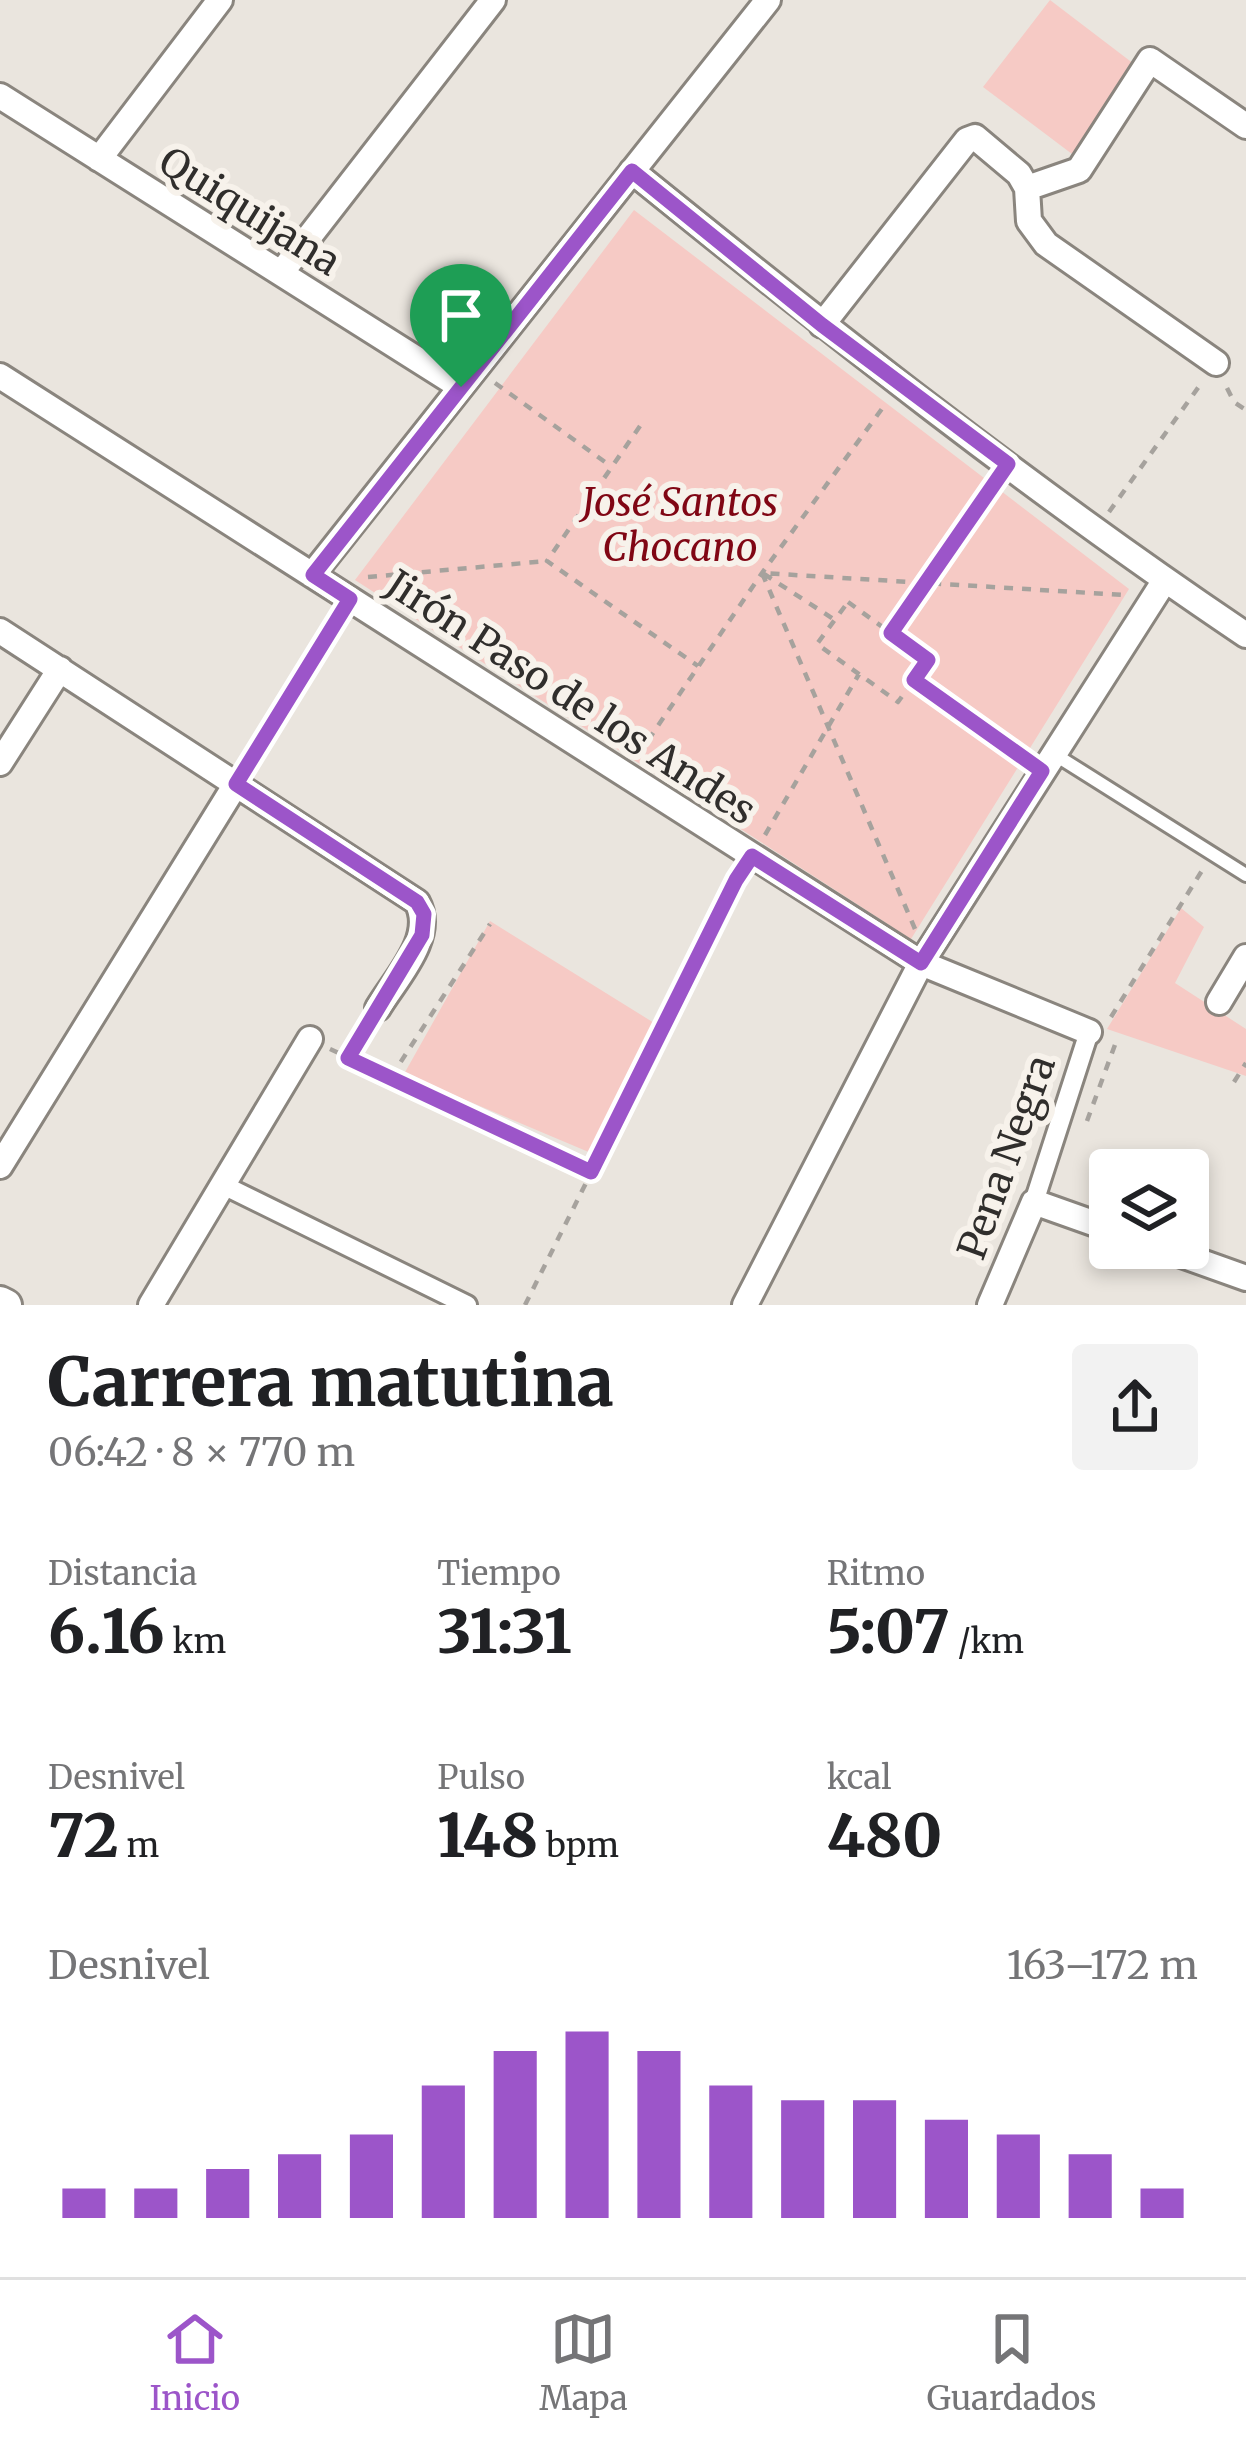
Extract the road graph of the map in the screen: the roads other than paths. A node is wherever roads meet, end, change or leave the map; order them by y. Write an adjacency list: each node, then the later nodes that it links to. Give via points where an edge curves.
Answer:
1 (220, 0): 6 (street)
2 (493, 0): 9 (street)
3 (767, 0): 7 (street)
4 (0, 96): 6 (street, Quiquijana)
5 (1246, 126): 8 (street, via 1150,61 1079,170)
6 (99, 158): 9 (street, Quiquijana)
7 (632, 171): 10 (street); 13 (street)
8 (1027, 188): 10 (street, via 975,137 967,140); 11 (street, via 1029,221 1046,244)
9 (281, 273): 13 (street, Quiquijana)
10 (822, 325): 15 (street, via 1097,530)
11 (1216, 363)
12 (0, 377): 14 (street, Jirón Paso de los Andes)
13 (468, 378): 14 (street)
14 (318, 578): 24 (street, Jirón Paso de los Andes)
15 (1159, 589): 17 (street); 19 (street)
16 (0, 631): 18 (street)
17 (1246, 635)
18 (60, 669): 20 (street); 21 (street)
19 (1048, 762): 22 (lane); 24 (street)
20 (0, 763)
21 (236, 784): 26 (street, via 417,902 422,935); 29 (street)
22 (1246, 875)
23 (1246, 957): 25 (street)
24 (924, 959): 27 (street, Jirón Paso de los Andes); 37 (street)
25 (1219, 1002)
26 (378, 1008)
27 (1088, 1032): 31 (street, Pena Negra)
28 (310, 1040): 30 (street)
29 (0, 1166)
30 (224, 1185): 35 (street); 36 (street)
31 (1034, 1202): 32 (street); 38 (street, Pena Negra)
32 (1089, 1222)
33 (1209, 1265): 34 (street)
34 (1246, 1278)
35 (151, 1305)
36 (467, 1305)
37 (745, 1305)
38 (990, 1305)

